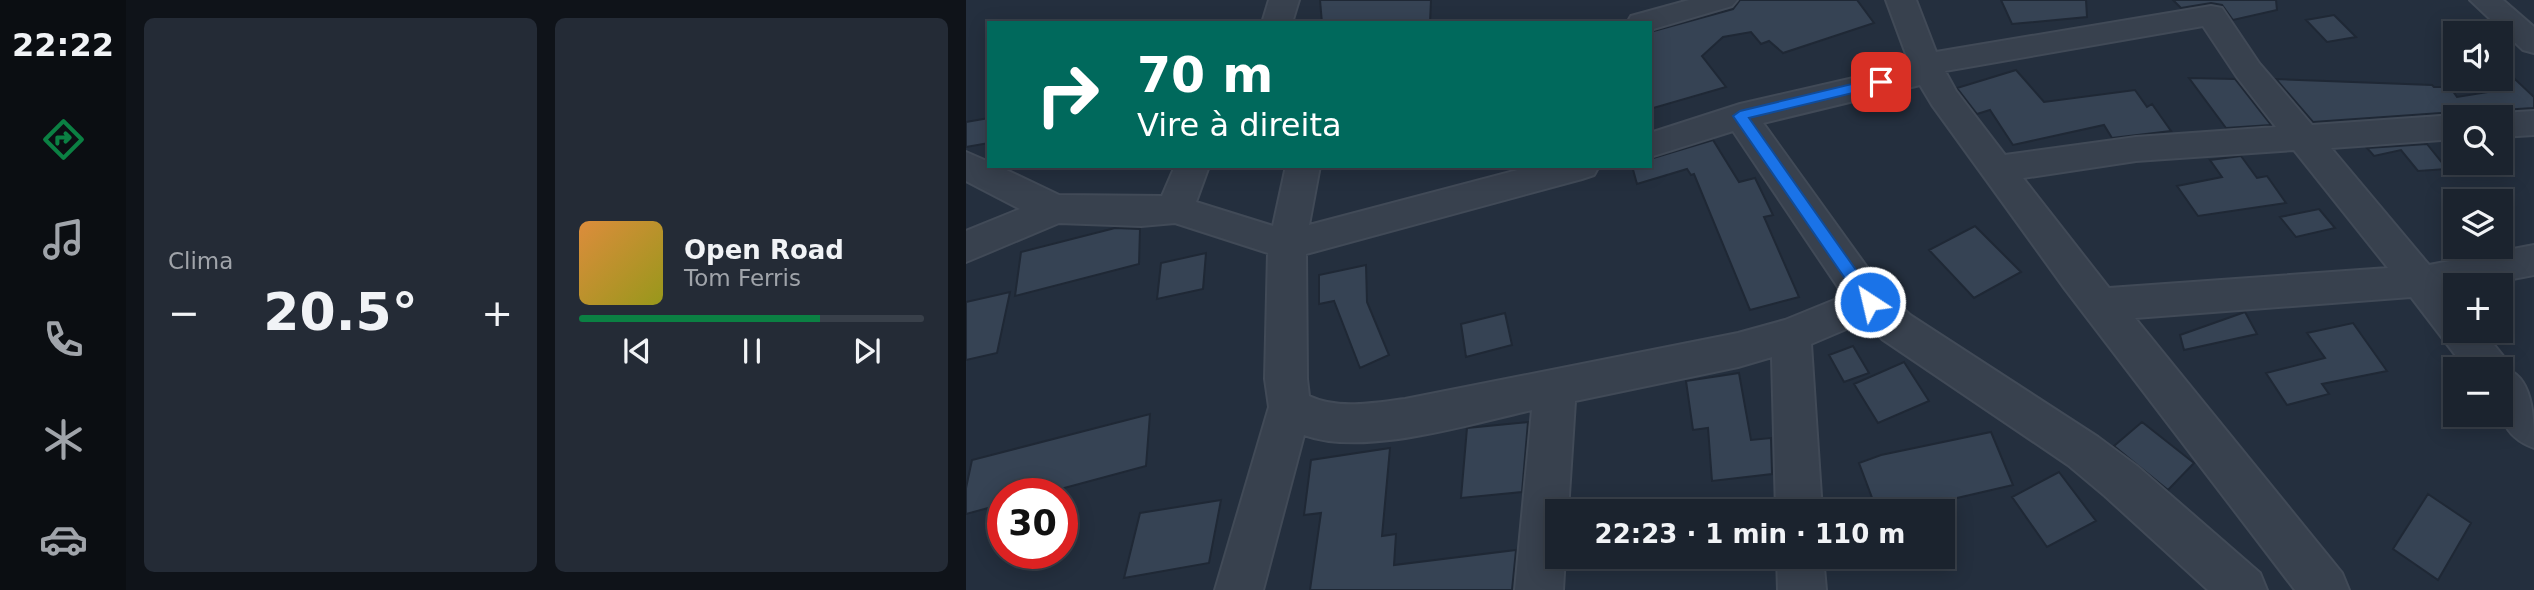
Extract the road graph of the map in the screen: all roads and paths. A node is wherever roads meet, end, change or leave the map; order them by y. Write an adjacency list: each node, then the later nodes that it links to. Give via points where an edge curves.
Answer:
1 (1722, 0): 4 (street)
2 (1902, 0): 6 (street)
3 (2485, 0): 5 (street)
4 (1649, 21)
5 (2534, 43)
6 (1928, 68): 7 (street); 11 (street, via 2211,15); 17 (street, via 1943,97)
7 (1740, 116): 12 (street); 24 (street)
8 (2534, 123): 9 (street)
9 (2513, 124)
10 (2443, 128): 11 (street)
11 (2302, 137): 17 (street, via 2136,149); 23 (street)
12 (1652, 144)
13 (966, 165): 18 (street)
14 (1191, 168): 19 (street)
15 (1303, 168): 20 (street)
16 (1575, 168): 20 (street)
17 (1996, 170): 25 (street)
18 (1056, 209): 19 (street); 21 (street)
19 (1175, 209): 20 (street)
20 (1287, 245): 32 (street)
21 (966, 247)
22 (2534, 260): 23 (street)
23 (2423, 281): 25 (street); 26 (street)
24 (1870, 302): 27 (street); 39 (street, via 1896,327 2083,451)
25 (2099, 304): 40 (street)
26 (2443, 308)
27 (1791, 335): 30 (street); 34 (street)
28 (2469, 343): 29 (street)
29 (2480, 357)
30 (1555, 387): 32 (street, via 1357,424 1319,421); 37 (street)
31 (2513, 401): 33 (street)
32 (1290, 407): 36 (street)
33 (2534, 429)
34 (1798, 499)
35 (1801, 569): 38 (street)
36 (1239, 590)
37 (1539, 590)
38 (1802, 590)
39 (2244, 590)
40 (2325, 590)

